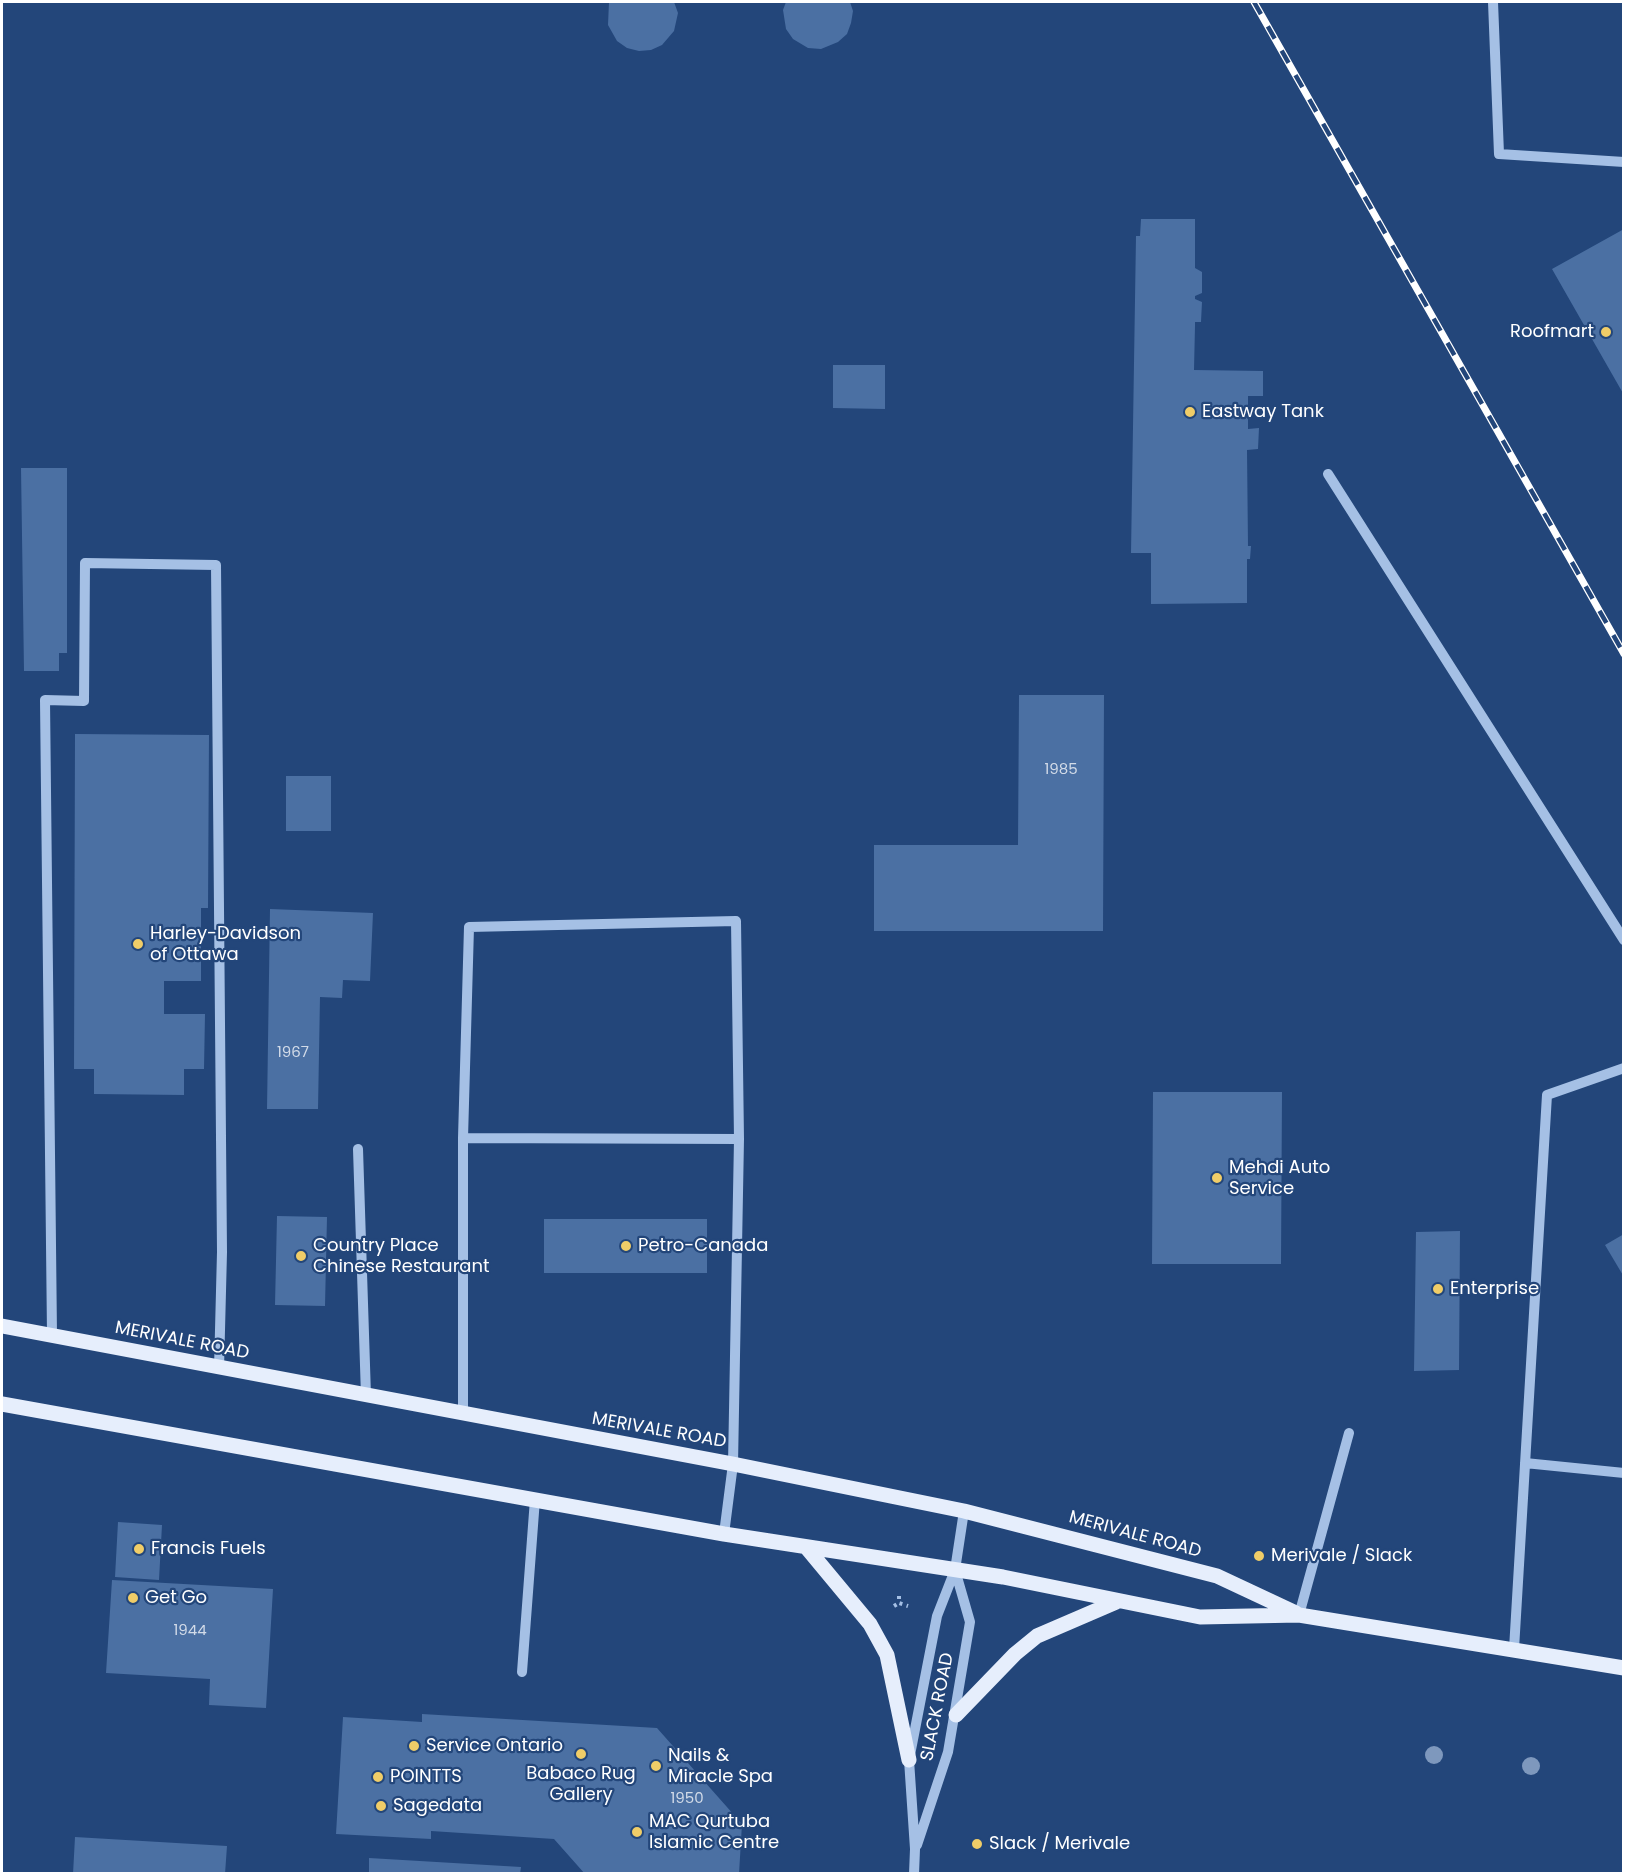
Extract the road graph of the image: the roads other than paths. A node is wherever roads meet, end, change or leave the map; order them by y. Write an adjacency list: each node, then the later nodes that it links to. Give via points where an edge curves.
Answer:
1 (1493, 2): 2 (street, via 1498,154)
2 (1623, 162)
3 (1328, 474): 4 (street)
4 (1623, 940)
5 (1623, 1068): 16 (street, via 1547,1095)
6 (463, 1138): 7 (street); 7 (street, via 469,927 736,921); 14 (street)
7 (739, 1139): 17 (street)
8 (358, 1149): 12 (street)
9 (2, 1326): 10 (main road, MERIVALE ROAD)
10 (52, 1335): 11 (main road, MERIVALE ROAD); 11 (street, via 45,700 84,701 85,563 216,565 222,1251)
11 (219, 1369): 12 (main road, MERIVALE ROAD)
12 (366, 1396): 14 (main road, MERIVALE ROAD)
13 (2, 1404): 19 (main road, MERIVALE ROAD)
14 (463, 1414): 17 (main road, MERIVALE ROAD)
15 (1349, 1433): 25 (street)
16 (1525, 1463): 18 (street); 26 (street)
17 (733, 1464): 20 (main road, MERIVALE ROAD); 21 (street)
18 (1623, 1473)
19 (535, 1500): 21 (main road, MERIVALE ROAD); 28 (street)
20 (964, 1511): 23 (street, SLACK ROAD); 25 (main road, MERIVALE ROAD, via 1216,1576)
21 (724, 1534): 22 (main road, MERIVALE ROAD)
22 (806, 1547): 23 (main road, MERIVALE ROAD); 30 (main road, via 870,1624 887,1655)
23 (955, 1570): 24 (main road, MERIVALE ROAD); 29 (street, SLACK ROAD, via 970,1622); 30 (street, SLACK ROAD, via 937,1616)
24 (1116, 1602): 25 (main road, MERIVALE ROAD, via 1200,1617); 29 (main road, via 1037,1636)
25 (1299, 1615): 26 (main road, MERIVALE ROAD)
26 (1514, 1649): 27 (main road, MERIVALE ROAD)
27 (1623, 1668)
28 (522, 1672)
29 (956, 1716): 31 (street, SLACK ROAD)
30 (909, 1760): 31 (street, SLACK ROAD)
31 (915, 1849): 32 (street, SLACK ROAD)
32 (914, 1874)

